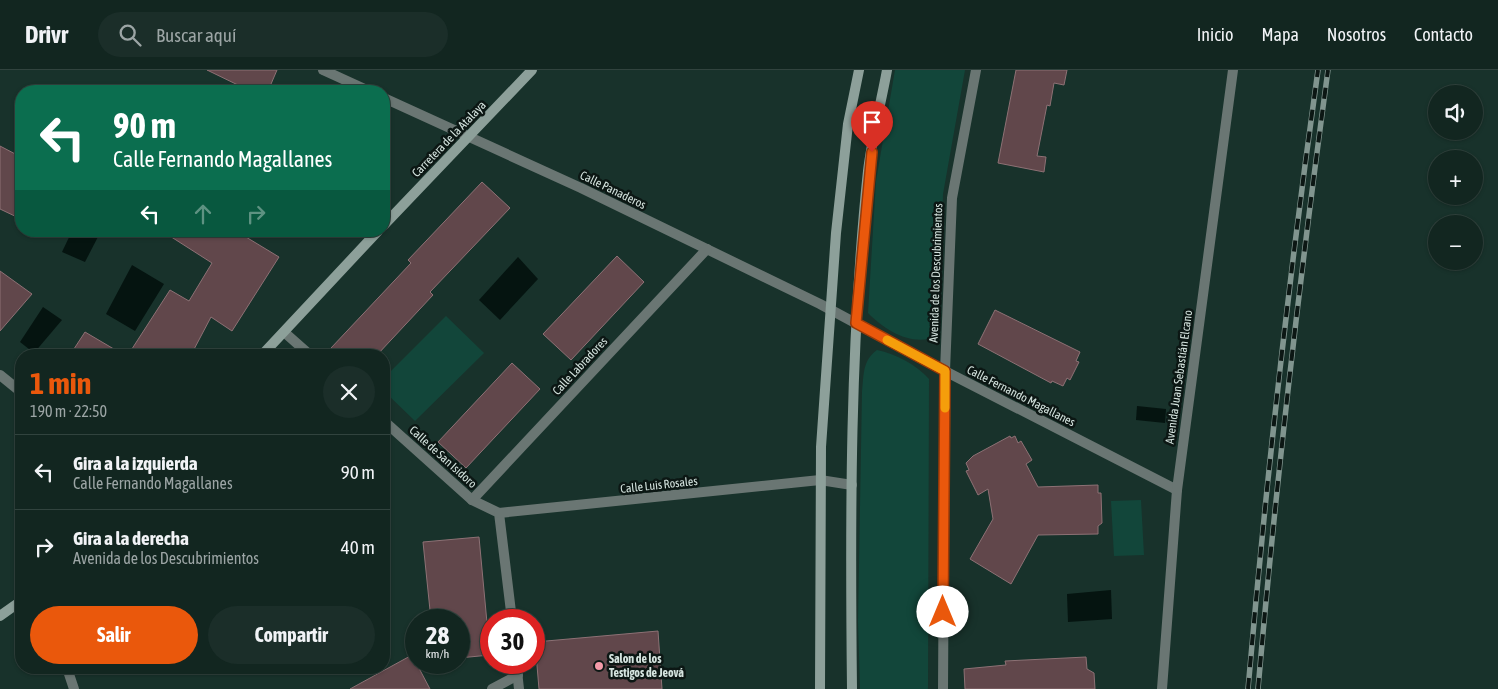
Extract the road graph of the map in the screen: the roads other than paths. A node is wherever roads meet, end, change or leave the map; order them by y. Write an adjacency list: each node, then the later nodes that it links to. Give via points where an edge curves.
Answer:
1 (323, 70): 7 (street)
2 (532, 70): 9 (street, Carretera de la Atalaya)
3 (859, 70): 13 (street, via 848,124)
4 (887, 70): 14 (street, via 868,169)
5 (976, 70): 18 (street, Avenida de los Descubrimientos, via 952,198)
6 (1233, 70): 24 (street, Avenida Juan Sebastián Elcano)
7 (357, 85)
8 (390, 101): 9 (street, Calle Panaderos)
9 (468, 137): 10 (street, Carretera de la Atalaya); 12 (street, Calle Panaderos)
10 (390, 219)
11 (372, 237): 15 (street)
12 (707, 249): 13 (street, Calle Panaderos); 25 (street, Calle Labradores)
13 (830, 309): 14 (street, Calle Panaderos); 22 (street)
14 (856, 323): 18 (street, Calle Fernando Magallanes); 23 (street)
15 (284, 332): 16 (street); 17 (street)
16 (268, 349)
17 (303, 349)
18 (945, 371): 24 (street, Calle Fernando Magallanes); 37 (street, Avenida de los Descubrimientos)
19 (0, 375): 20 (street)
20 (15, 387)
21 (390, 426): 25 (street, Calle de San Isidoro)
22 (820, 480): 23 (street, Calle Luis Rosales); 26 (street, Calle Luis Rosales); 35 (street)
23 (852, 485): 36 (street)
24 (1177, 490): 38 (street, Avenida Juan Sebastián Elcano)
25 (472, 500): 26 (street, Calle de San Isidoro)
26 (499, 513): 28 (street)
27 (15, 605): 29 (street)
28 (511, 609)
29 (0, 616)
30 (69, 674): 32 (street)
31 (518, 675): 33 (street); 34 (street)
32 (74, 689)
33 (492, 689)
34 (519, 689)
35 (820, 689)
36 (852, 689)
37 (943, 689)
38 (1162, 689)

